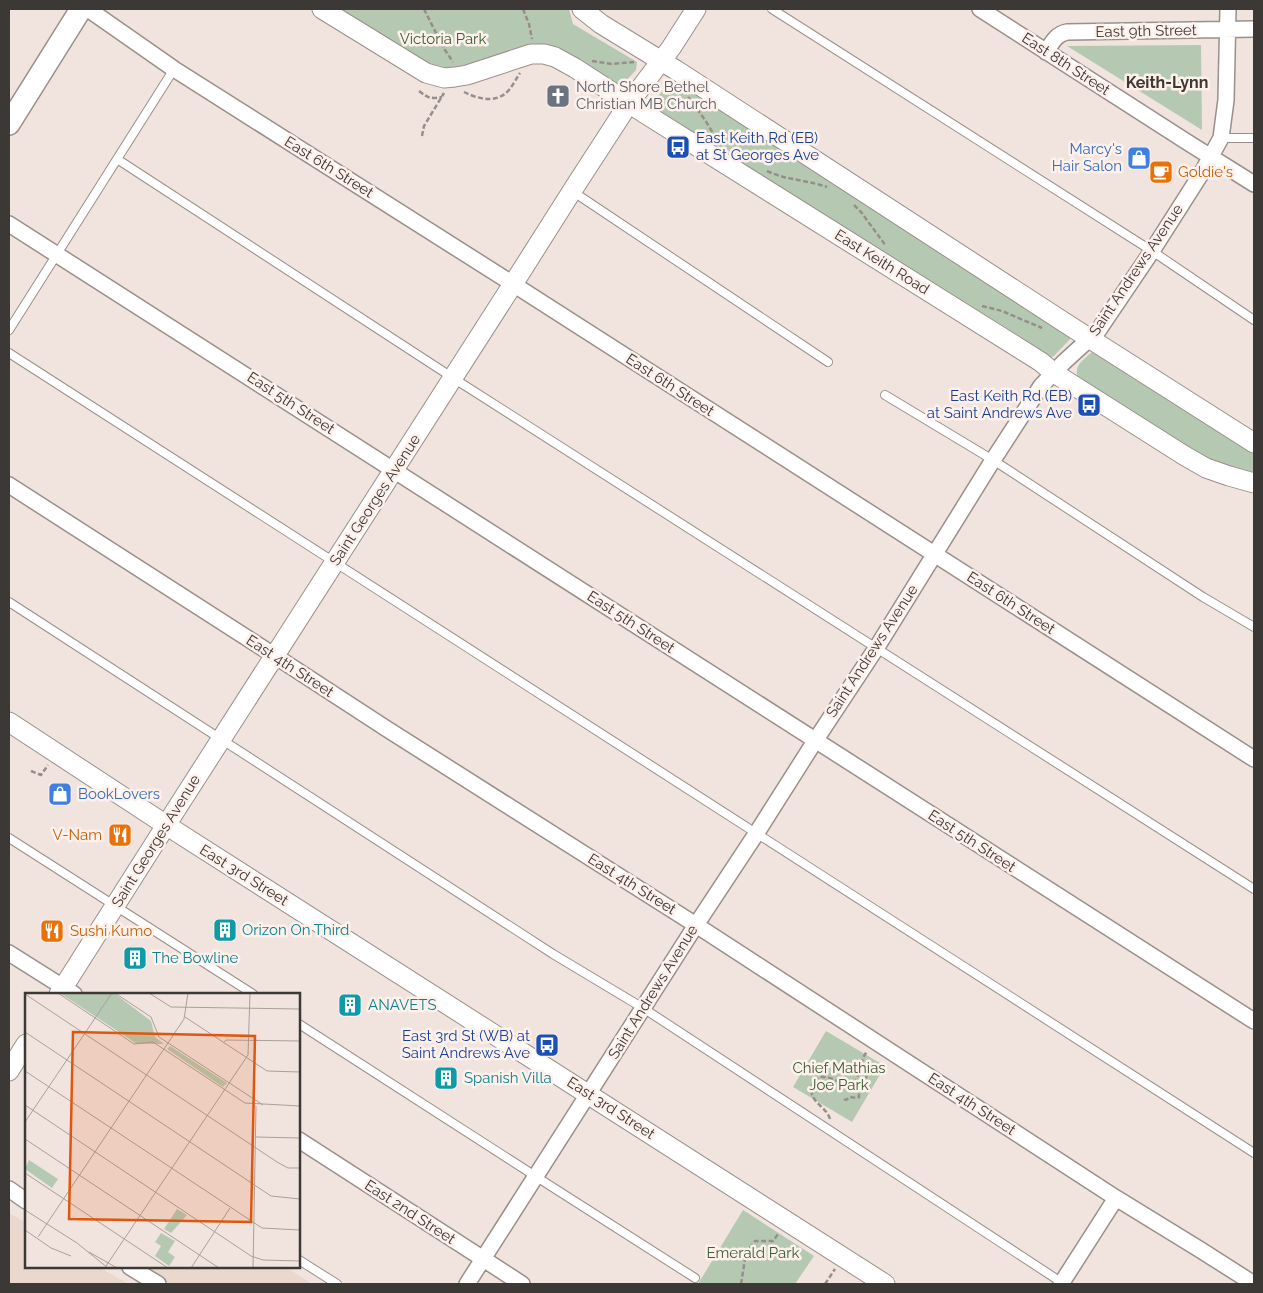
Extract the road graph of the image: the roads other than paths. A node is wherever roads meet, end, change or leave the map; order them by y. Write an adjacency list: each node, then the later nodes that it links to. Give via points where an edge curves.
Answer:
1 (81, 9): 15 (main road)
2 (88, 9): 13 (street, East 6th Street)
3 (322, 9): 14 (street, East Keith Road, via 426,73 448,68 467,75 515,66 531,54 544,54 575,68)
4 (582, 9): 12 (street)
5 (696, 9): 12 (street, Saint Georges Avenue)
6 (772, 9): 23 (lane)
7 (980, 9): 11 (street, East 8th Street)
8 (1228, 9): 9 (street, Saint Andrews Avenue)
9 (1228, 29): 10 (street, East 9th Street); 11 (street, East 9th Street, via 1067,32 1058,36); 16 (street, Saint Andrews Avenue, via 1226,100)
10 (1254, 29)
11 (1046, 52): 18 (street, East 8th Street)
12 (662, 61): 14 (street, Saint Georges Avenue); 28 (street)
13 (174, 69): 19 (lane); 25 (street, East 6th Street)
14 (629, 103): 21 (street, Saint Georges Avenue); 31 (street, East Keith Road)
15 (9, 124)
16 (1221, 138): 17 (lane); 18 (street, Saint Andrews Avenue)
17 (1254, 138)
18 (1211, 156): 20 (street, East 8th Street); 23 (street, Saint Andrews Avenue)
19 (117, 159): 24 (lane); 32 (lane)
20 (1254, 184)
21 (572, 191): 25 (street, Saint Georges Avenue); 30 (lane)
22 (9, 224): 24 (street, East 5th Street)
23 (1152, 251): 26 (lane); 28 (street, Saint Andrews Avenue)
24 (56, 254): 27 (lane); 36 (street, East 5th Street)
25 (513, 284): 32 (street, Saint Georges Avenue); 39 (street, East 6th Street)
26 (1254, 320)
27 (9, 330)
28 (1091, 338): 31 (street, Saint Andrews Avenue); 34 (street)
29 (9, 354): 40 (lane)
30 (828, 362)
31 (1054, 373): 35 (street, Saint Andrews Avenue, via 1041,386); 37 (street, East Keith Road, via 1199,464)
32 (453, 377): 36 (street, Saint Georges Avenue); 43 (lane)
33 (885, 395): 35 (lane)
34 (1254, 444)
35 (993, 460): 39 (street, Saint Andrews Avenue); 42 (lane)
36 (394, 469): 40 (street, Saint Georges Avenue); 47 (street, East 5th Street)
37 (1254, 483)
38 (9, 485): 44 (street, East 4th Street)
39 (934, 554): 43 (street, Saint Andrews Avenue); 48 (street, East 6th Street)
40 (334, 562): 44 (street, Saint Georges Avenue); 50 (lane)
41 (9, 602): 46 (lane)
42 (1254, 627)
43 (877, 647): 47 (street, Saint Andrews Avenue); 52 (lane)
44 (275, 656): 46 (street, Saint Georges Avenue); 54 (street, East 4th Street)
45 (9, 722): 49 (street, East 3rd Street)
46 (222, 739): 49 (street, Saint Georges Avenue); 58 (lane, via 553,954)
47 (815, 740): 50 (street, Saint Andrews Avenue); 59 (street, East 5th Street)
48 (1254, 759)
49 (166, 825): 53 (street, Saint Georges Avenue); 63 (street, East 3rd Street)
50 (756, 834): 54 (street, Saint Andrews Avenue); 65 (lane)
51 (9, 838): 53 (lane)
52 (1254, 889)
53 (115, 906): 56 (street, Saint Georges Avenue); 57 (lane)
54 (696, 924): 58 (street, Saint Andrews Avenue); 68 (street, East 4th Street)
55 (9, 953): 56 (street)
56 (65, 992)
57 (251, 993)
58 (643, 1008): 63 (street, Saint Andrews Avenue); 79 (lane)
59 (1254, 1021)
60 (300, 1025): 66 (lane)
61 (25, 1046): 62 (street)
62 (9, 1071)
63 (588, 1093): 66 (street, Saint Andrews Avenue); 78 (street, East 3rd Street)
64 (300, 1141): 70 (street, East 2nd Street)
65 (1254, 1153)
66 (536, 1177): 70 (street, Saint Andrews Avenue); 74 (lane)
67 (9, 1189): 69 (street)
68 (1116, 1198): 79 (street); 80 (street, East 4th Street)
69 (25, 1199)
70 (483, 1259): 76 (street, Saint Andrews Avenue); 77 (street, East 2nd Street)
71 (300, 1261): 75 (lane)
72 (132, 1268): 73 (street)
73 (150, 1277)
74 (695, 1278)
75 (337, 1284)
76 (467, 1284)
77 (522, 1284)
78 (885, 1284)
79 (1062, 1284)
80 (1254, 1284)

